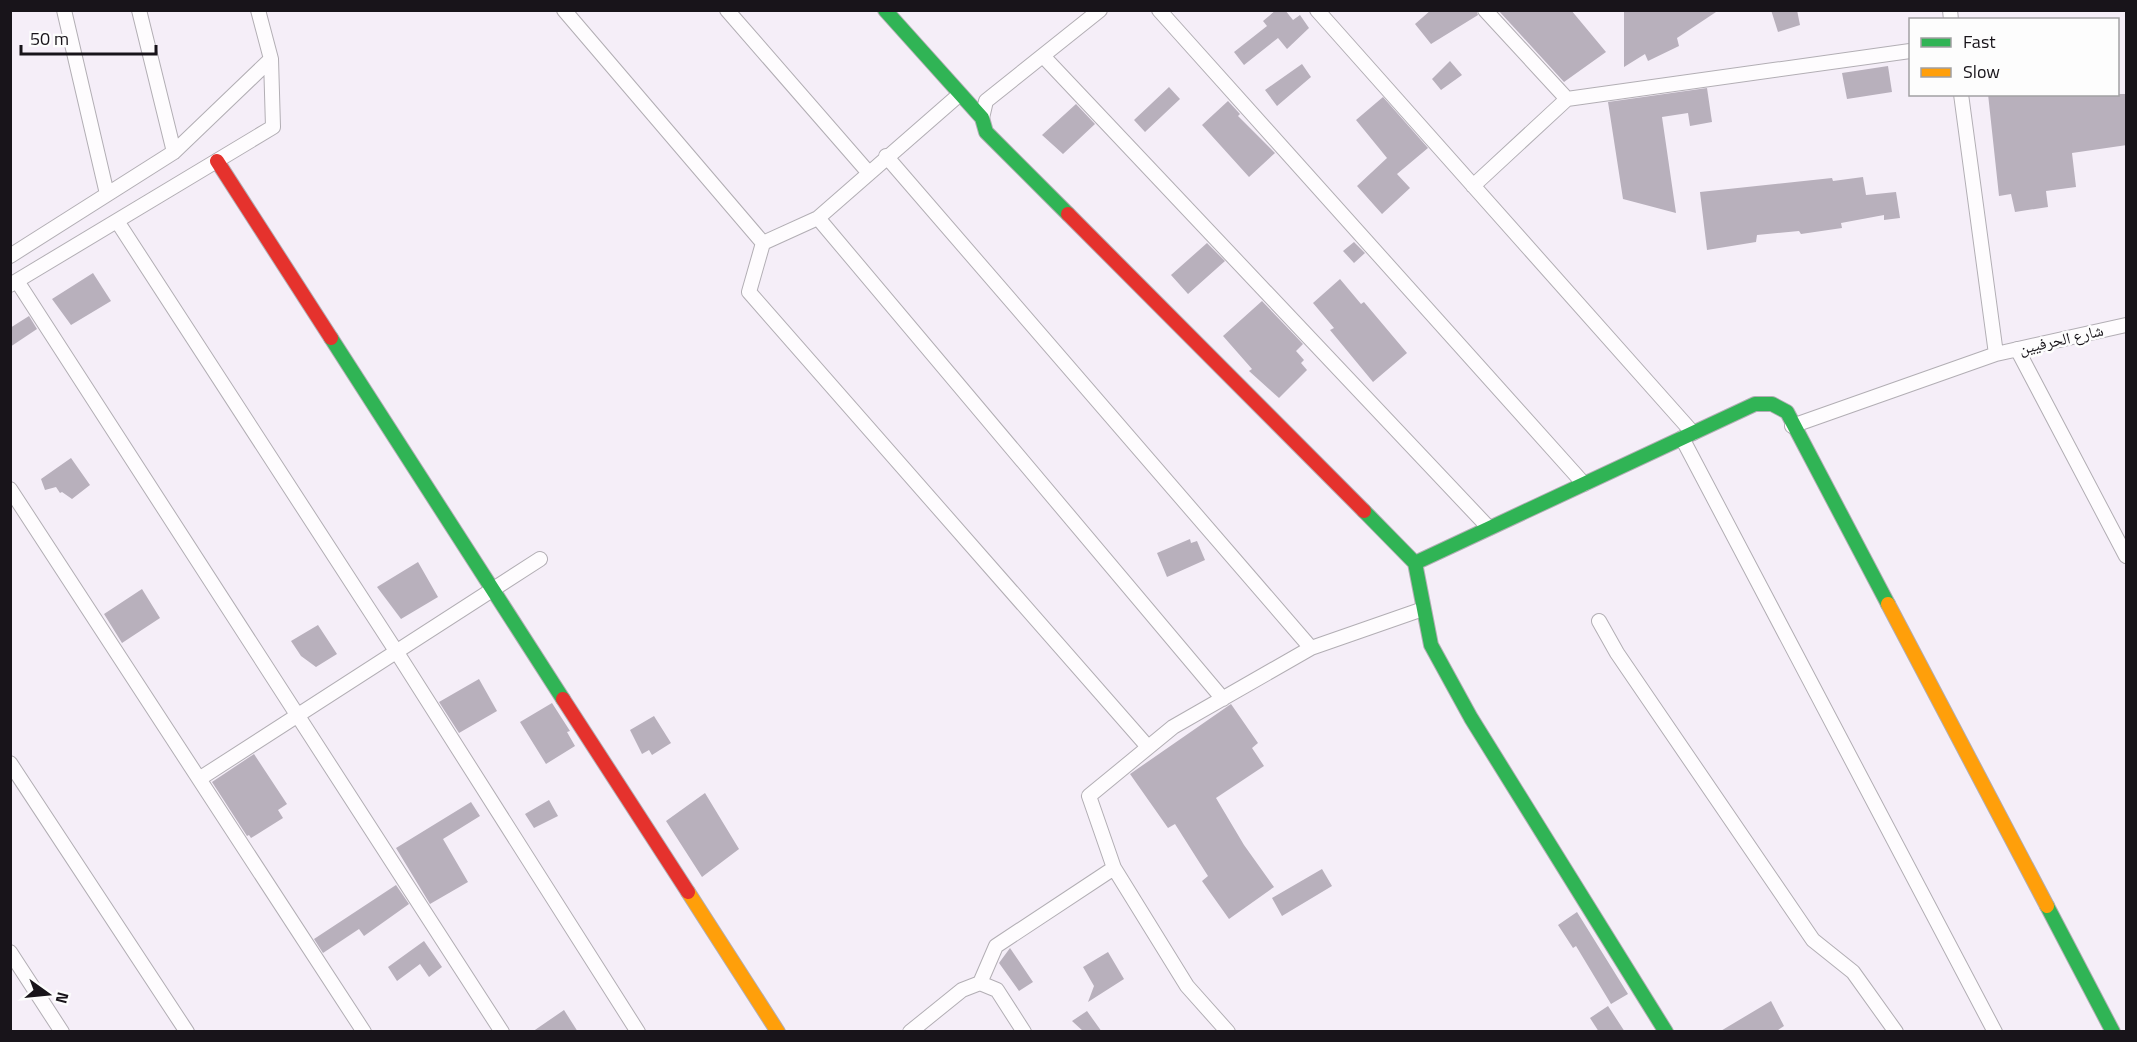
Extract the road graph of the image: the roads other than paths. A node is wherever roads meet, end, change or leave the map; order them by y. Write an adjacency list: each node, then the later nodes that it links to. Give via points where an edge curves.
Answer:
1 (64, 10): 23 (street)
2 (139, 10): 18 (street)
3 (258, 10): 13 (street)
4 (564, 10): 26 (street)
5 (727, 10): 21 (street)
6 (885, 10): 14 (street)
7 (1100, 10): 12 (street)
8 (1159, 10): 34 (street)
9 (1317, 10): 22 (street)
10 (1485, 10): 16 (street)
11 (1909, 51): 16 (street)
12 (1043, 56): 17 (street, via 986,101); 36 (street)
13 (271, 59): 18 (street); 20 (street, via 273,127)
14 (960, 94): 17 (street); 19 (street)
15 (1961, 96): 31 (street)
16 (1567, 99): 22 (street)
17 (982, 118): 39 (street, via 986,132)
18 (174, 152): 23 (street)
19 (886, 156): 21 (street); 43 (street)
20 (217, 161): 25 (street); 40 (street)
21 (868, 172): 24 (street)
22 (1473, 186): 33 (street)
23 (107, 194): 27 (street)
24 (818, 218): 26 (street); 45 (street)
25 (117, 221): 28 (street); 44 (street)
26 (763, 243): 47 (street, via 748,292)
27 (10, 256)
28 (14, 283): 46 (street)
29 (2127, 325): 30 (street, شارع الحرفيين)
30 (2017, 349): 31 (street, شارع الحرفيين); 37 (street)
31 (1996, 354): 32 (street, شارع الحرفيين)
32 (1792, 426): 33 (street, via 1786,412 1772,404 1755,404); 65 (street)
33 (1687, 435): 34 (street); 64 (street)
34 (1584, 484): 36 (street)
35 (10, 489): 49 (street)
36 (1489, 528): 39 (street)
37 (2127, 556)
38 (540, 559): 40 (street)
39 (1415, 563): 41 (street)
40 (493, 589): 44 (street); 58 (street)
41 (1423, 609): 43 (street); 62 (street, via 1431,645 1471,718)
42 (1599, 621): 63 (street, via 1813,940 1853,972)
43 (1311, 648): 45 (street)
44 (396, 651): 46 (street); 57 (street)
45 (1223, 699): 47 (street, via 1173,727)
46 (297, 716): 49 (street); 56 (street)
47 (1148, 747): 50 (street, via 1089,796)
48 (10, 764): 54 (street)
49 (199, 779): 55 (street)
50 (1114, 868): 52 (street, via 996,946); 61 (street, via 1187,986)
51 (10, 952): 53 (street)
52 (980, 983): 59 (street, via 963,990); 60 (street, via 997,990)
53 (62, 1032)
54 (187, 1032)
55 (364, 1032)
56 (502, 1032)
57 (638, 1032)
58 (778, 1032)
59 (910, 1032)
60 (1024, 1032)
61 (1228, 1032)
62 (1666, 1032)
63 (1896, 1032)
64 (1995, 1032)
65 (2113, 1032)

